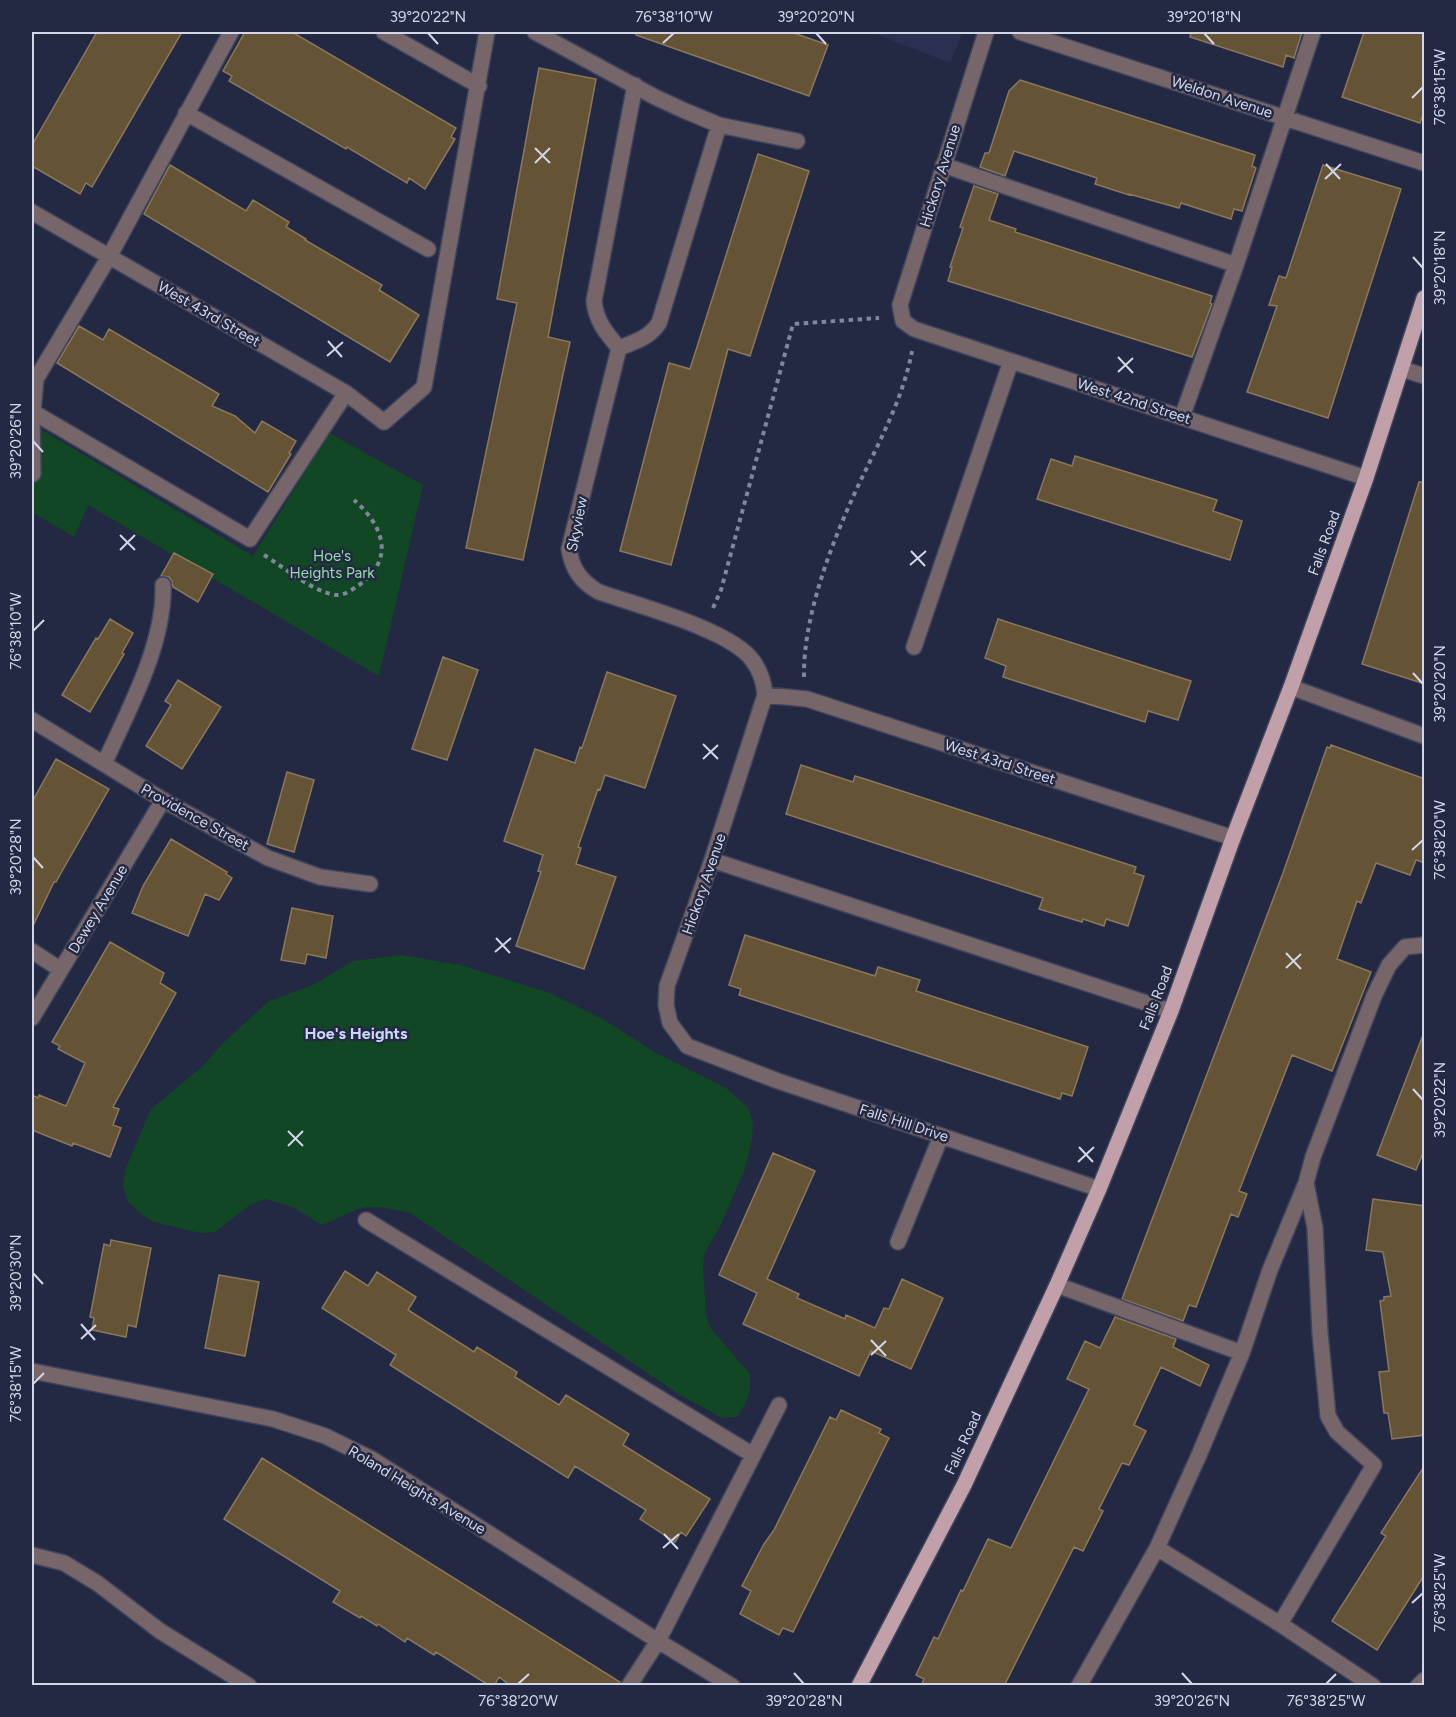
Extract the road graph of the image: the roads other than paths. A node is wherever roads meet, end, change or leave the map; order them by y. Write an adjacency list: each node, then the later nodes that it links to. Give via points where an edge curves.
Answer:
1 (231, 32): 10 (street)
2 (384, 32): 9 (street)
3 (487, 32): 9 (street)
4 (535, 32): 8 (street)
5 (986, 32): 15 (street, Hickory Avenue)
6 (1020, 32): 11 (street, Weldon Avenue)
7 (1313, 32): 11 (street)
8 (635, 85): 12 (street); 22 (street, via 594,301 603,329)
9 (479, 86): 26 (street, West 43rd Street, via 424,387 384,422)
10 (186, 112): 17 (street); 18 (street)
11 (1284, 118): 14 (street, Weldon Avenue); 19 (street)
12 (719, 125): 13 (street); 22 (street, via 659,322 652,332)
13 (797, 141)
14 (1425, 163)
15 (943, 165): 19 (street); 21 (street, Hickory Avenue, via 900,305)
16 (32, 212): 18 (street, West 43rd Street)
17 (428, 249)
18 (109, 257): 26 (street, West 43rd Street); 27 (street, via 36,379)
19 (1236, 265): 28 (street)
20 (1424, 298): 24 (main road, Falls Road)
21 (909, 325): 23 (street, West 42nd Street)
22 (619, 348): 34 (street, Skyview, via 568,549 570,562 586,585 599,592 704,628 734,644 752,659 763,678)
23 (1011, 361): 28 (street, West 42nd Street); 32 (street)
24 (1402, 369): 25 (street); 30 (main road, Falls Road)
25 (1425, 376)
26 (346, 393): 27 (street, via 250,539)
27 (32, 412): 29 (street)
28 (1182, 417): 30 (street, West 42nd Street)
29 (33, 474)
30 (1366, 478): 33 (main road, Falls Road)
31 (163, 585): 37 (street, via 157,636)
32 (914, 648)
33 (1291, 687): 36 (street); 39 (main road, Falls Road)
34 (765, 695): 39 (street, West 43rd Street, via 804,698); 40 (street, Hickory Avenue)
35 (32, 720): 37 (street, Providence Street)
36 (1425, 736)
37 (104, 765): 38 (street, Providence Street)
38 (163, 800): 41 (street, Providence Street, via 268,858 320,877); 44 (street, Dewey Avenue)
39 (1233, 838): 45 (main road, Falls Road)
40 (712, 860): 45 (street); 47 (street, Hickory Avenue, via 667,986 666,1005 670,1023 687,1046)
41 (370, 884)
42 (1425, 945): 49 (street, via 1405,947 1389,965 1313,1156)
43 (32, 951): 44 (street)
44 (61, 970): 46 (street, Dewey Avenue)
45 (1171, 1011): 50 (main road, Falls Road)
46 (32, 1018)
47 (709, 1055): 48 (street, Falls Hill Drive)
48 (941, 1136): 50 (street, Falls Hill Drive); 52 (street)
49 (1306, 1183): 54 (street, via 1269,1270); 60 (street, via 1315,1228 1328,1416 1337,1432 1374,1465)
50 (1099, 1189): 53 (main road, Falls Road)
51 (366, 1220): 57 (street)
52 (898, 1242)
53 (1058, 1285): 54 (street); 66 (main road, Falls Road, via 964,1485)
54 (1242, 1353): 58 (street)
55 (32, 1371): 61 (street, Roland Heights Avenue, via 273,1419 325,1436 372,1459)
56 (779, 1405): 57 (street)
57 (753, 1455): 61 (street)
58 (1157, 1548): 60 (street); 67 (street)
59 (32, 1555): 63 (street, via 64,1563 160,1631)
60 (1280, 1624): 68 (street)
61 (658, 1641): 64 (street); 65 (street, Roland Heights Avenue)
62 (1425, 1680): 69 (street)
63 (249, 1686)
64 (629, 1686)
65 (732, 1686)
66 (859, 1686)
67 (1079, 1686)
68 (1373, 1686)
69 (1418, 1686)

